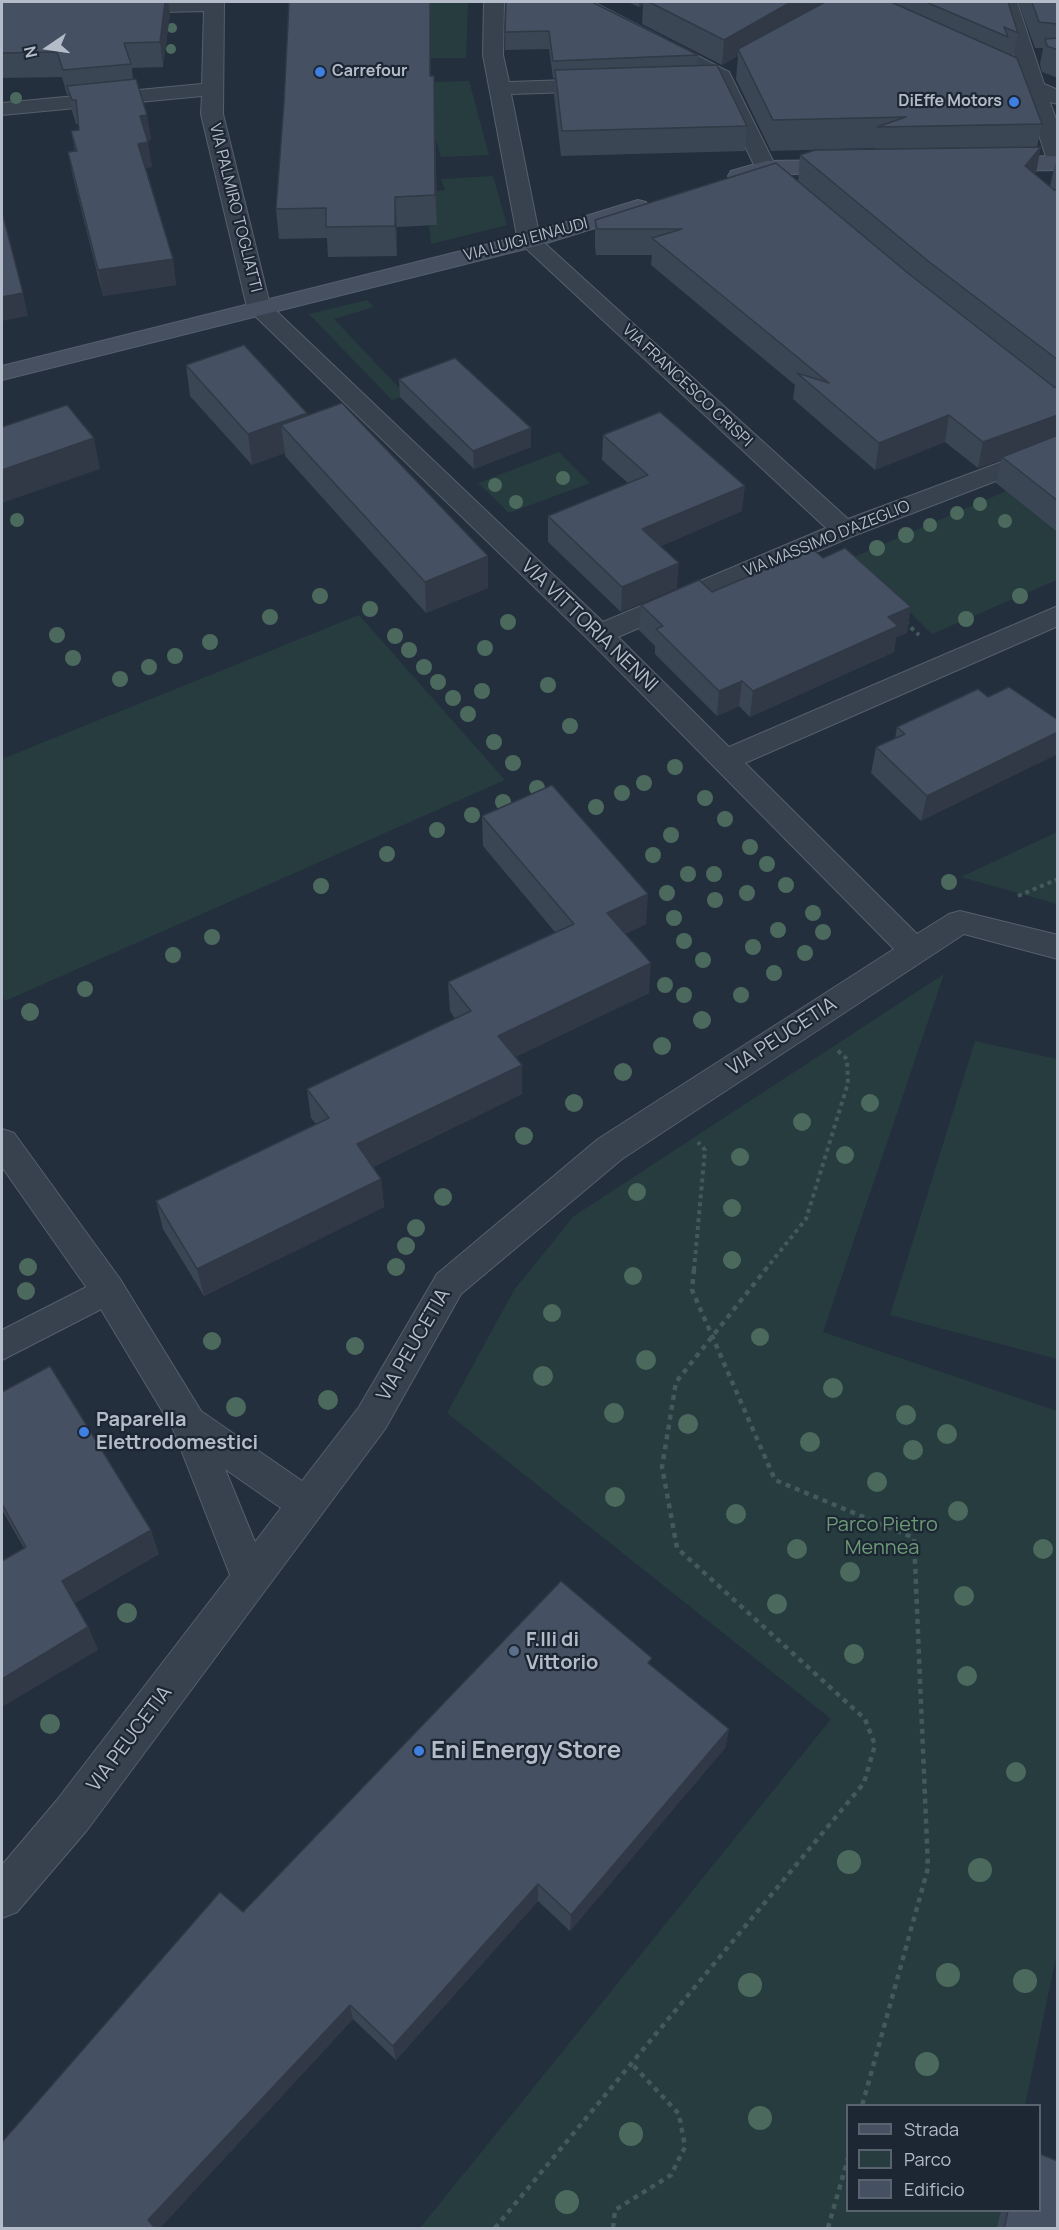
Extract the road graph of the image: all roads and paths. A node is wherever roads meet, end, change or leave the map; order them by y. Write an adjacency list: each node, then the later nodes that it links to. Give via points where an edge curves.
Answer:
1 (494, 2): 13 (street, via 493,55)
2 (579, 2): 10 (street, via 632,19)
3 (1007, 2): 6 (street)
4 (214, 3): 5 (street); 15 (street, VIA PALMIRO TOGLIATTI)
5 (108, 8)
6 (1024, 56): 7 (street); 14 (street)
7 (1046, 56)
8 (970, 58): 14 (street)
9 (742, 65): 10 (street)
10 (723, 79): 11 (street); 21 (street)
11 (689, 82)
12 (619, 84): 13 (street)
13 (501, 88): 26 (street)
14 (1034, 88): 16 (street); 18 (street)
15 (212, 89): 17 (street); 27 (street, VIA PALMIRO TOGLIATTI, via 212,114)
16 (1058, 98)
17 (2, 110)
18 (1058, 163): 19 (main road); 23 (street)
19 (976, 165)
20 (871, 166): 21 (main road)
21 (766, 168): 22 (main road); 25 (street)
22 (721, 182)
23 (1039, 185)
24 (653, 203): 26 (main road, VIA LUIGI EINAUDI)
25 (810, 205)
26 (530, 241): 27 (main road, VIA LUIGI EINAUDI); 30 (street, VIA FRANCESCO CRISPI)
27 (259, 307): 28 (main road, VIA LUIGI EINAUDI); 33 (street, VIA VITTORIA NENNI)
28 (2, 373)
29 (1058, 448): 30 (street, VIA MASSIMO D'AZEGLIO)
30 (844, 530): 33 (street, VIA MASSIMO D'AZEGLIO)
31 (897, 614): 34 (path)
32 (1058, 615): 34 (street)
33 (599, 634): 35 (street, VIA VITTORIA NENNI)
34 (948, 662): 35 (street)
35 (725, 760): 37 (street, VIA VITTORIA NENNI)
36 (1058, 948): 37 (street, VIA PEUCETIA, via 960,922)
37 (914, 950): 38 (street, VIA PEUCETIA)
38 (806, 1021): 39 (street, VIA PEUCETIA); 42 (path, via 848,1059 848,1083 806,1219)
39 (671, 1109): 42 (path, via 705,1150 692,1290); 45 (street, VIA PEUCETIA, via 609,1149 449,1284 372,1418)
40 (2, 1142): 41 (street)
41 (108, 1290): 43 (lane); 44 (street)
42 (712, 1339): 48 (path, via 676,1382 662,1467 677,1548 865,1719 875,1745 864,1783); 49 (path, via 775,1480 914,1538 928,1868)
43 (2, 1346)
44 (188, 1422): 45 (street); 46 (street)
45 (307, 1504): 46 (street, VIA PEUCETIA)
46 (250, 1579): 47 (street, VIA PEUCETIA, via 72,1815)
47 (2, 1898)
48 (632, 2064): 51 (path); 52 (path, via 679,2114 685,2147 671,2175 615,2210)
49 (863, 2104)
50 (846, 2165): 53 (path)
51 (495, 2229)
52 (613, 2229)
53 (828, 2229)

